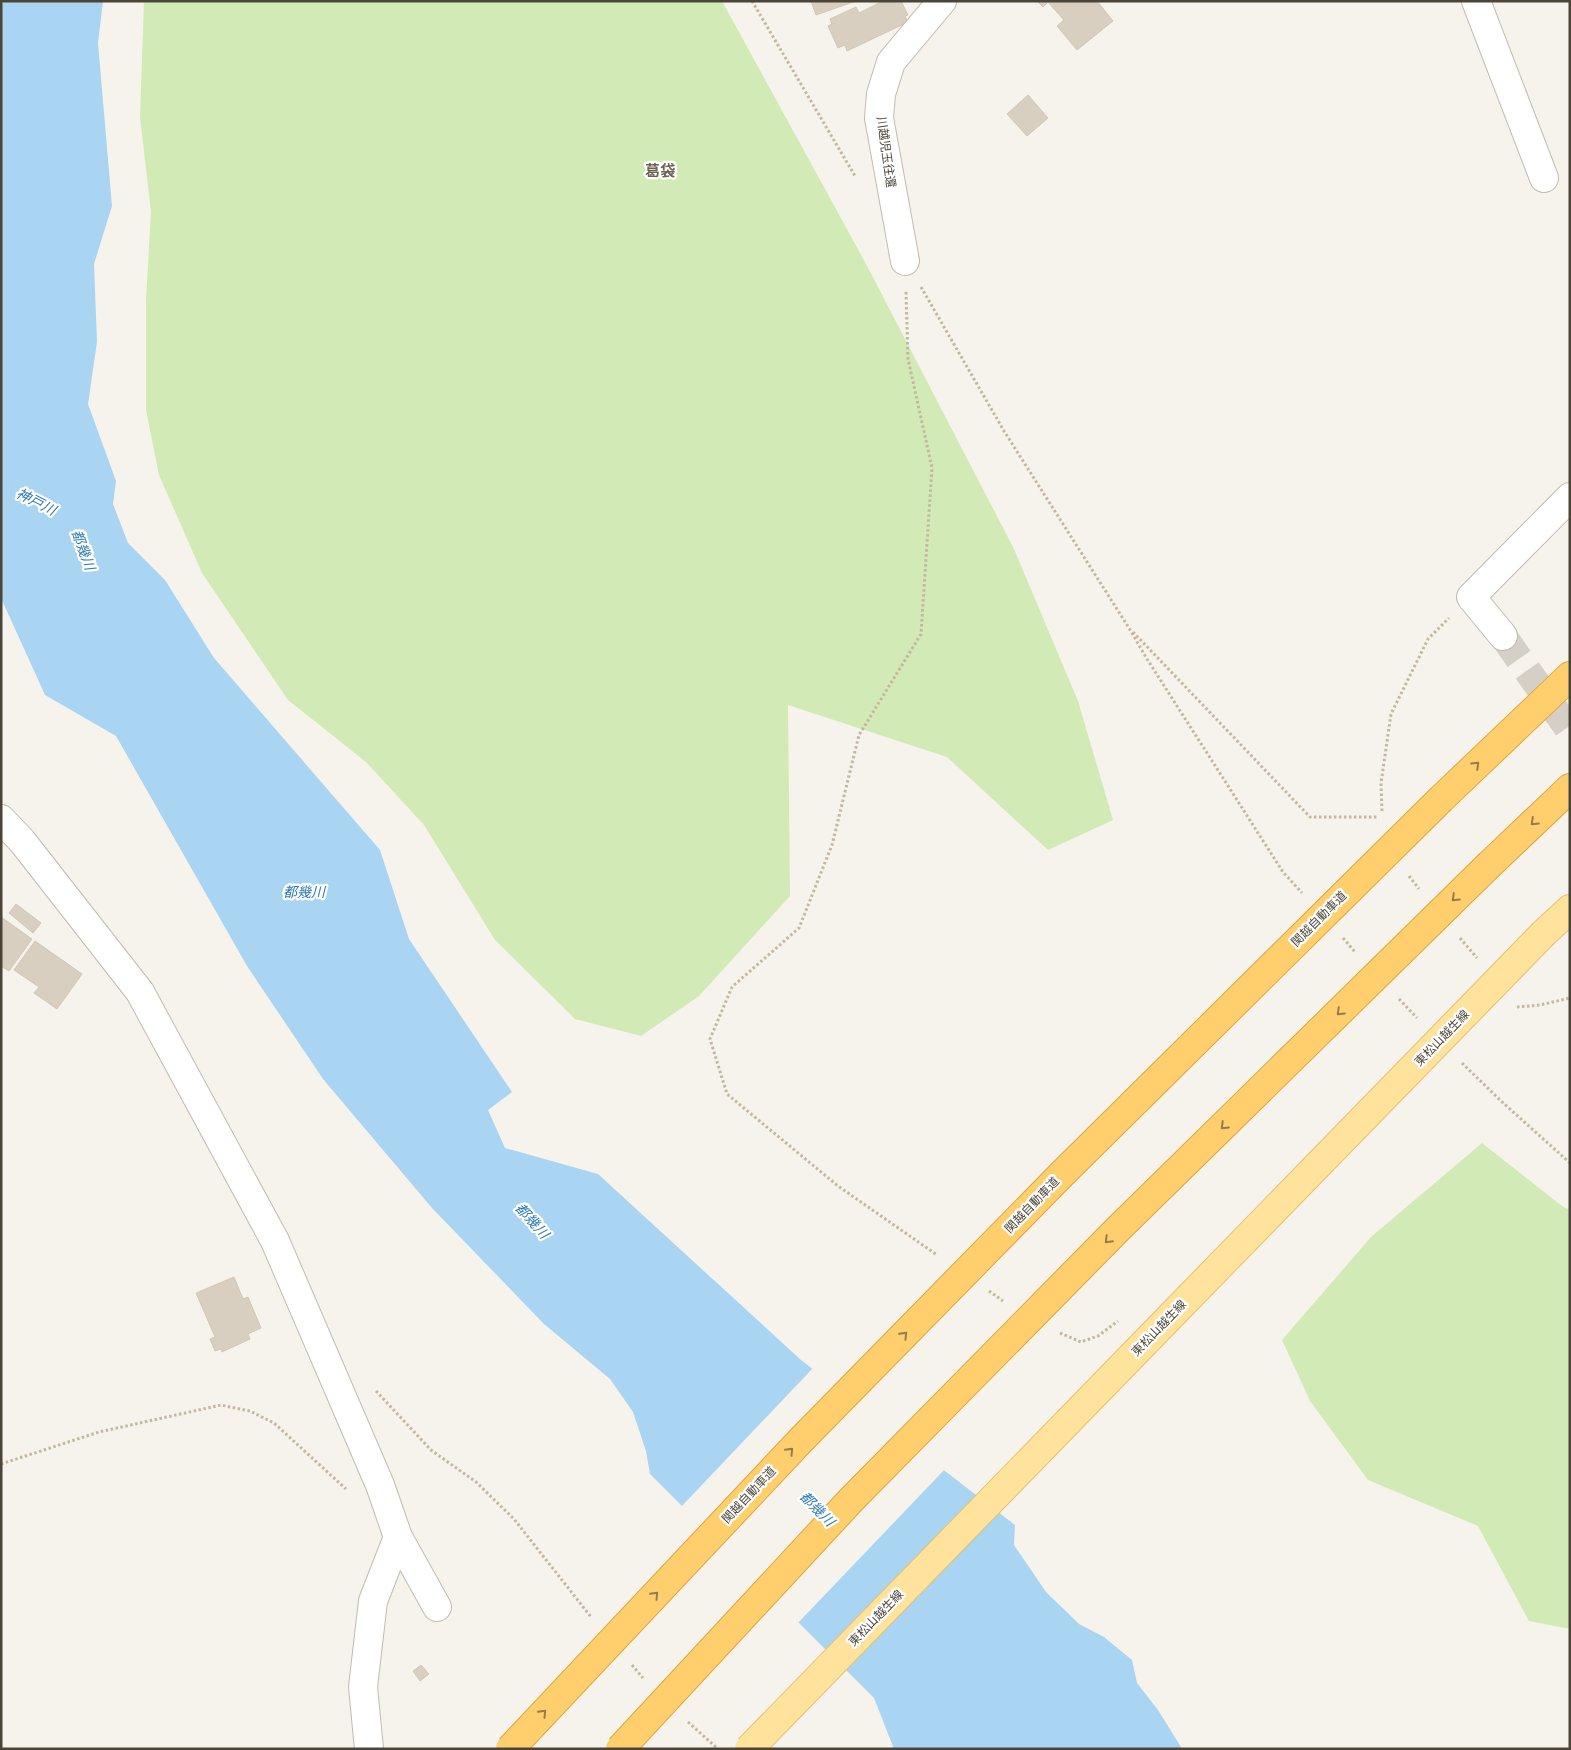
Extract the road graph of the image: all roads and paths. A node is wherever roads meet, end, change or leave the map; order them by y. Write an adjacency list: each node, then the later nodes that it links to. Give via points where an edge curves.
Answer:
1 (752, 1): 4 (path)
2 (942, 1): 6 (street, 川越児玉往還, via 890,62 881,94 879,118)
3 (1476, 1): 5 (street)
4 (856, 177)
5 (1544, 178)
6 (906, 261): 11 (path, via 1004,431 1129,628 1310,818); 14 (path, via 908,359 932,468 921,634 859,735 832,845 798,928 732,987 710,1039 727,1094 838,1186)
7 (1570, 497): 8 (street, via 1471,597)
8 (1503, 636)
9 (1570, 676): 29 (highway, 関越自動車道, one-way to 9, bridge, via 808,1432 1062,1174)
10 (1570, 788): 30 (highway, one-way to 30, bridge, via 1118,1229 857,1493)
11 (1383, 817)
12 (1, 819): 22 (street, via 22,840 144,1001 275,1241 380,1485)
13 (1570, 909): 32 (main road, 東松山越生線, bridge)
14 (944, 1260)
15 (983, 1287): 16 (path)
16 (1006, 1303)
17 (1119, 1321): 18 (path, via 1098,1336 1081,1342)
18 (1056, 1330)
19 (370, 1385): 24 (path, via 431,1450 476,1482 514,1519)
20 (1, 1464): 21 (path, via 99,1432 221,1405 250,1411 274,1423)
21 (347, 1490)
22 (398, 1538): 23 (street); 28 (street, via 373,1601 363,1688)
23 (437, 1607)
24 (592, 1618)
25 (630, 1662): 26 (path)
26 (649, 1685)
27 (683, 1717): 31 (path)
28 (367, 1747)
29 (510, 1749)
30 (620, 1749)
31 (717, 1749)
32 (749, 1749)

